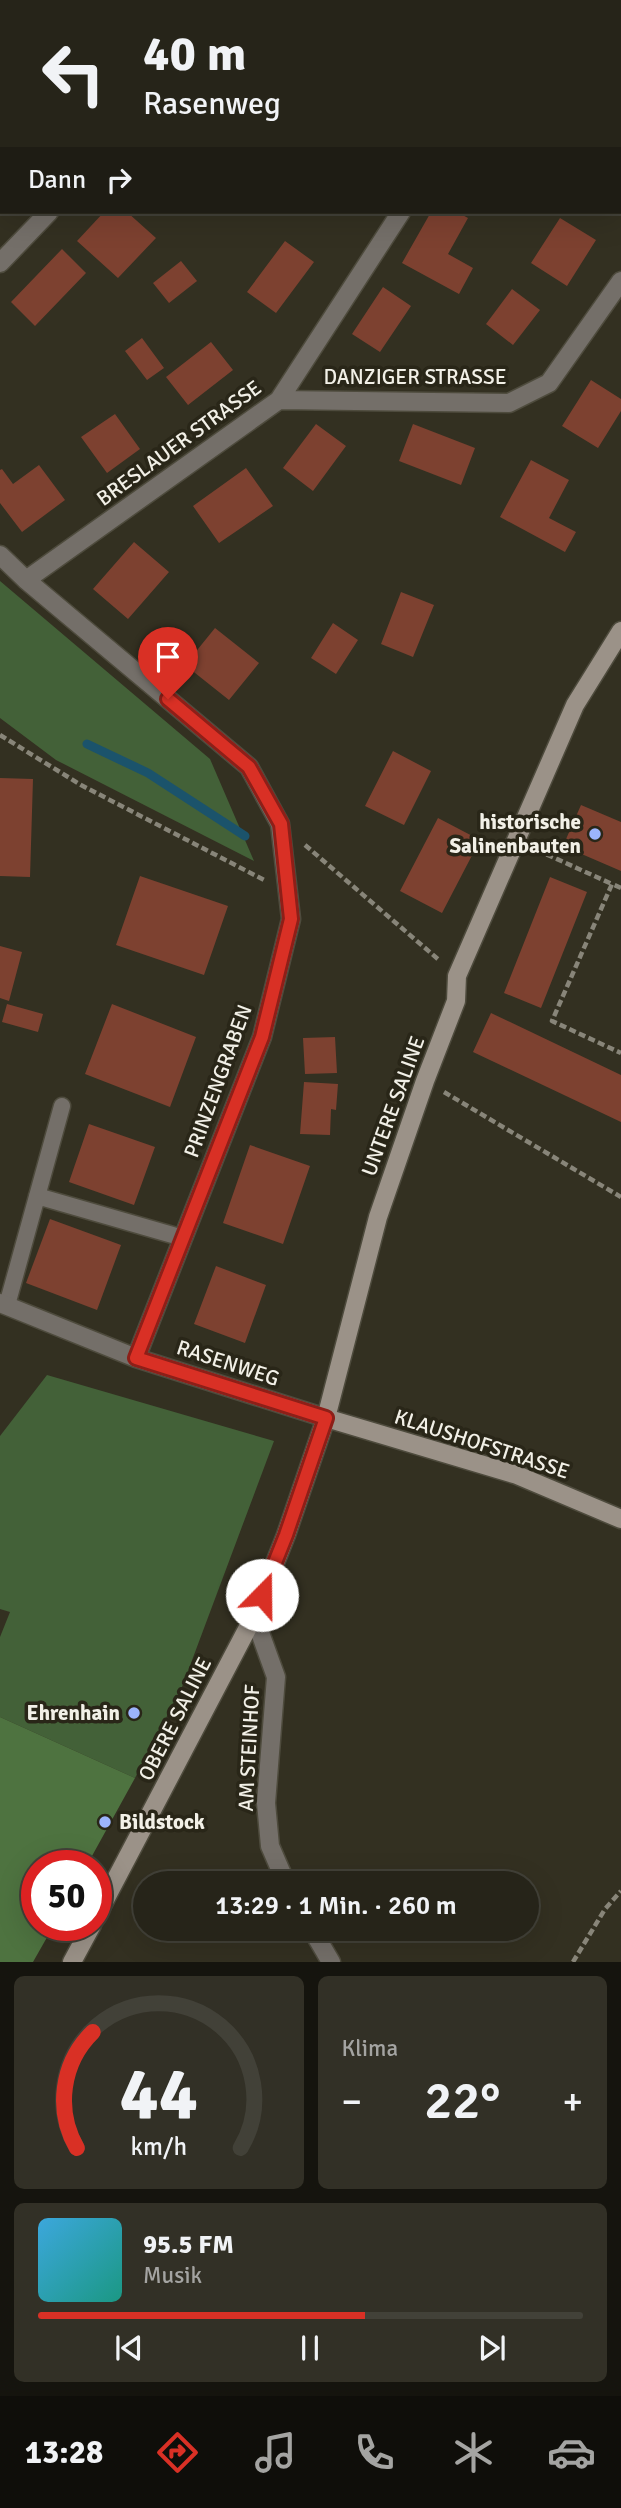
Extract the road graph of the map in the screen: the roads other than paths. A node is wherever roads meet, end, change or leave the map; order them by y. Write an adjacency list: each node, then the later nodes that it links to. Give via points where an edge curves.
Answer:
1 (47, 214): 3 (street)
2 (400, 214): 5 (street, BRESLAUER STRASSE)
3 (0, 263)
4 (621, 281): 5 (street, DANZIGER STRASSE, via 549,383 509,403)
5 (279, 400): 7 (street, BRESLAUER STRASSE)
6 (0, 555): 7 (street, PRINZENGRABEN)
7 (26, 580): 11 (street, PRINZENGRABEN, via 249,767 281,824 291,919 262,1037)
8 (621, 631): 14 (main road, UNTERE SALINE, via 575,705 457,976 456,1001 378,1217)
9 (62, 1107): 10 (lane)
10 (37, 1196): 11 (lane); 12 (lane)
11 (183, 1238): 13 (street, PRINZENGRABEN)
12 (3, 1304): 13 (street, RASENWEG)
13 (136, 1358): 14 (street, RASENWEG)
14 (326, 1418): 15 (main road, KLAUSHOFSTRASSE, via 517,1475); 16 (main road, UNTERE SALINE)
15 (621, 1519)
16 (254, 1616): 17 (street, AM STEINHOF, via 276,1677 266,1802 270,1846); 18 (main road, OBERE SALINE)
17 (281, 1871)
18 (112, 1887)
19 (83, 1941): 21 (main road)
20 (319, 1941): 22 (street)
21 (72, 1962)
22 (331, 1962)

